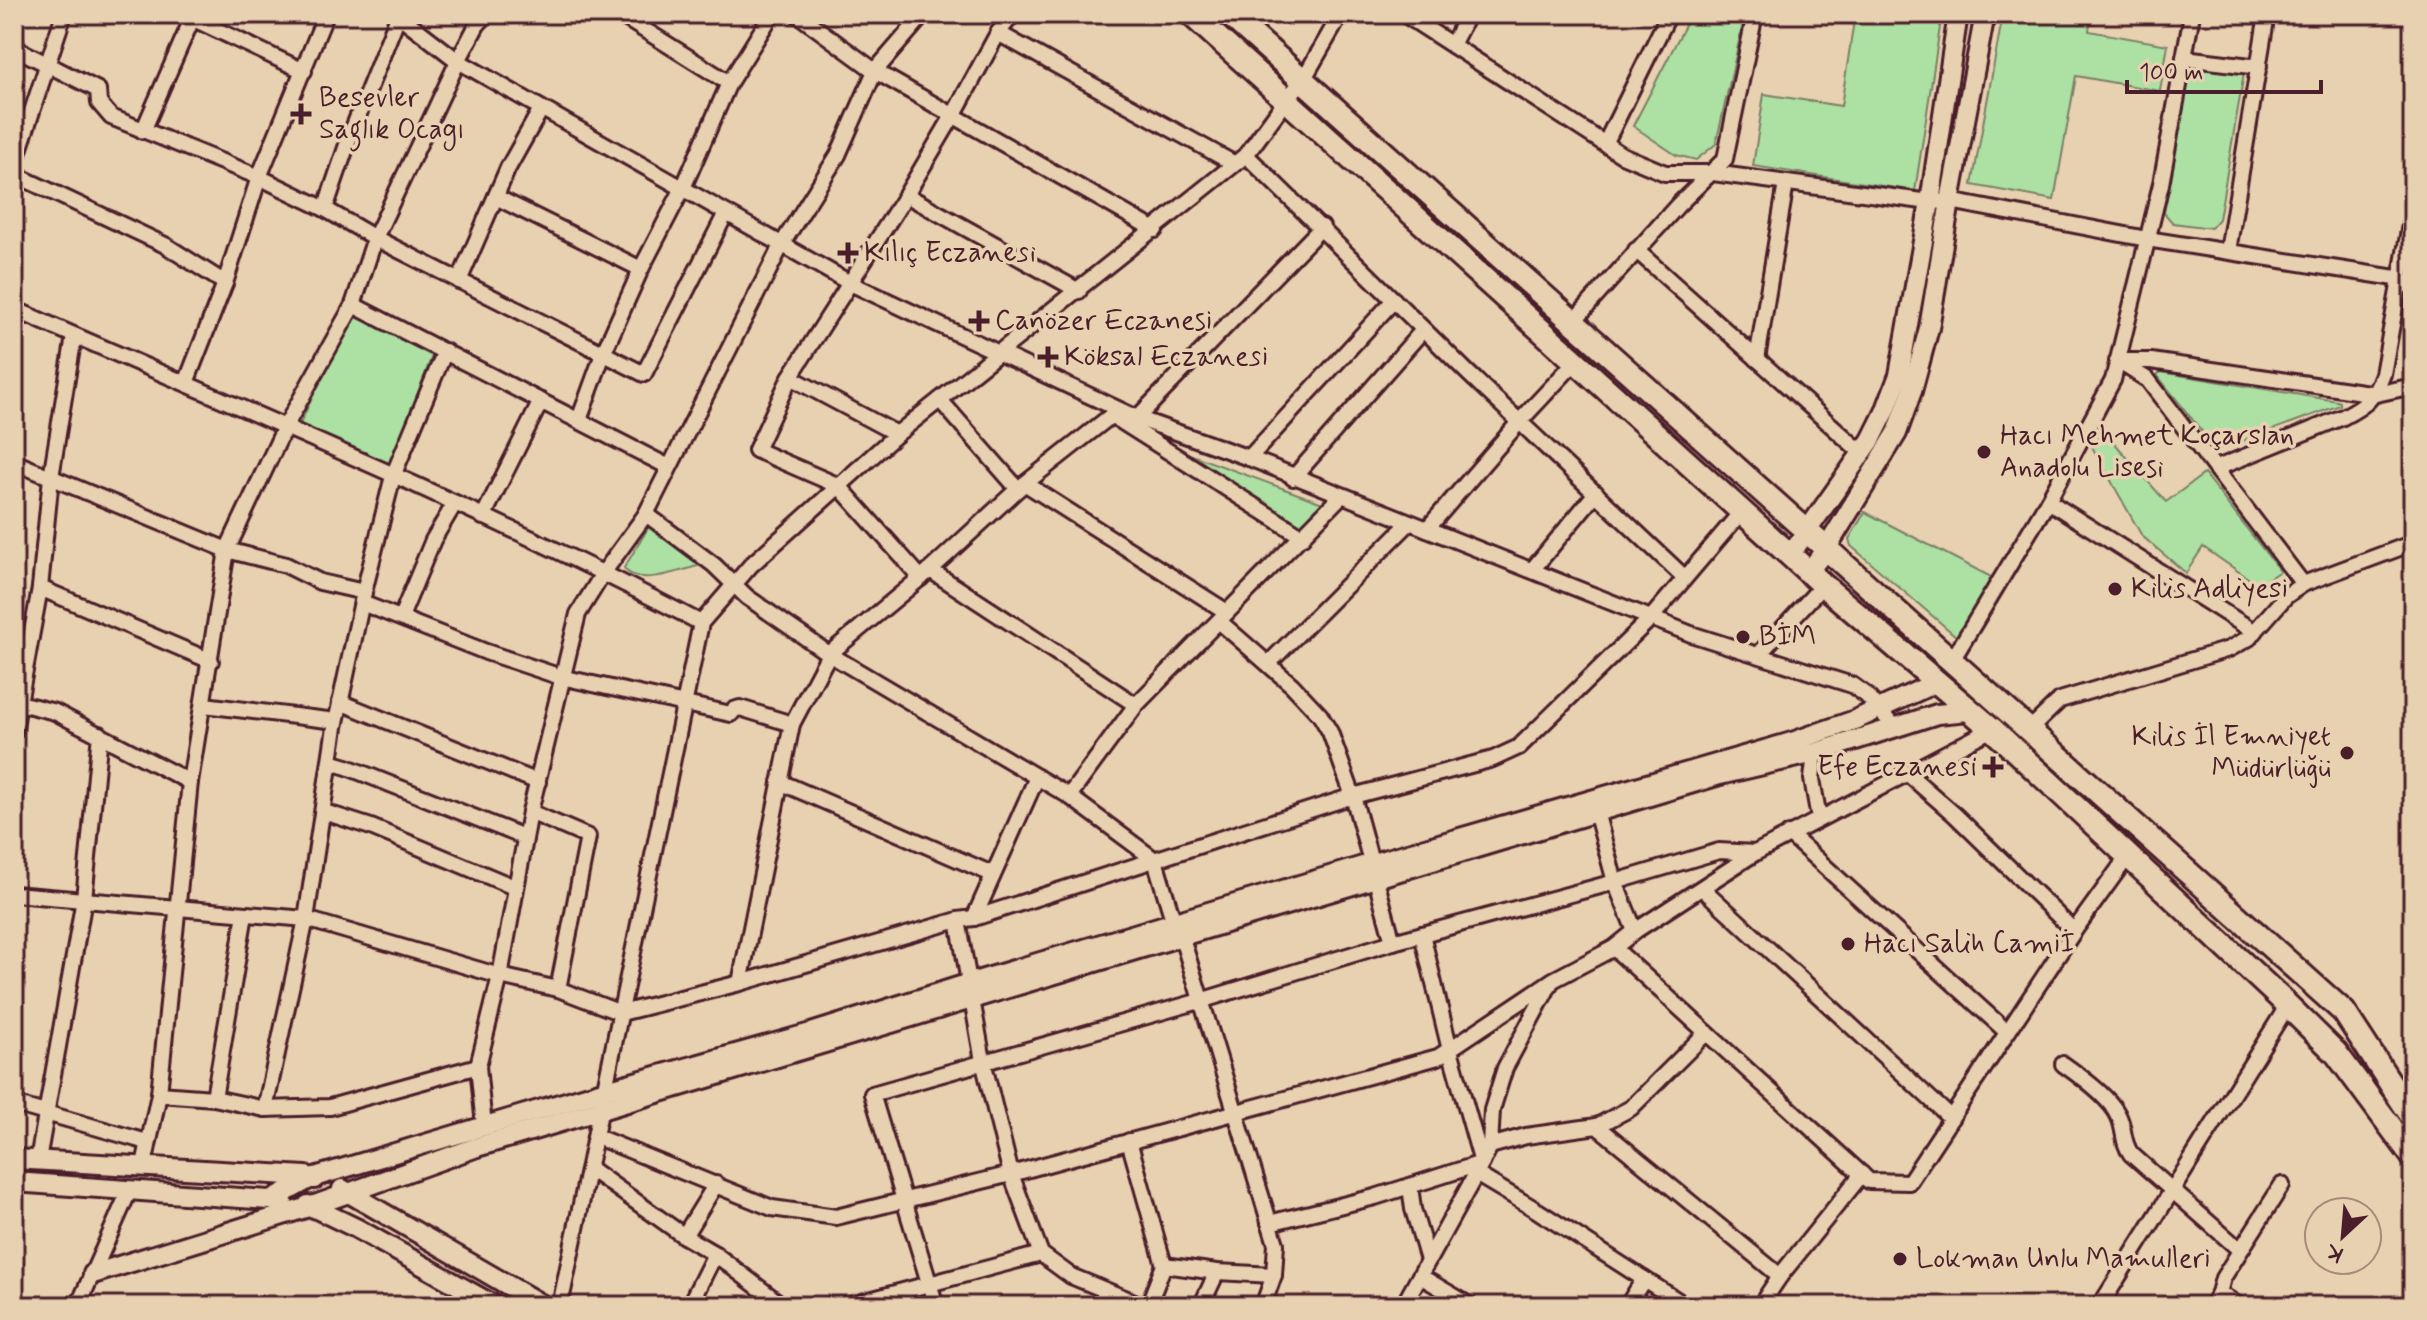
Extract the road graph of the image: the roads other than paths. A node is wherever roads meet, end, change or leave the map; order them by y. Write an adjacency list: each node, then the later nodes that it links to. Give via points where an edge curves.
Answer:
1 (64, 14): 27 (street)
2 (326, 14): 29 (street)
3 (487, 14): 26 (street)
4 (619, 14): 32 (street)
5 (772, 14): 32 (street)
6 (797, 14): 30 (street)
7 (924, 14): 30 (street)
8 (1013, 14): 22 (street)
9 (1191, 14): 33 (main road)
10 (1229, 14): 31 (main road)
11 (1341, 14): 31 (street)
12 (1404, 14): 24 (street)
13 (1468, 14): 24 (street)
14 (1669, 14): 37 (street)
15 (1755, 14): 40 (street, via 1732,135 1725,159)
16 (1958, 14): 48 (street)
17 (1985, 14): 47 (street)
18 (2192, 14): 25 (street)
19 (2267, 14): 28 (street)
20 (398, 15): 26 (street); 50 (street)
21 (188, 16): 29 (street); 36 (street)
22 (998, 33): 35 (street); 38 (street)
23 (14, 40): 27 (street, via 17,49)
24 (1452, 45): 37 (street)
25 (2184, 58): 28 (street); 55 (street)
26 (458, 61): 34 (street); 54 (street)
27 (46, 66): 36 (street, via 98,90 99,103 111,117); 39 (street)
28 (2259, 67): 58 (street)
29 (304, 71): 42 (street)
30 (875, 71): 35 (street); 56 (street, via 838,155)
31 (1303, 80): 33 (street); 68 (main road)
32 (729, 83): 44 (street)
33 (1286, 100): 38 (street); 75 (main road)
34 (541, 109): 44 (street); 46 (street)
35 (954, 114): 45 (street); 53 (street)
36 (143, 131): 42 (street)
37 (1605, 144): 40 (street, via 1665,173)
38 (1239, 159): 52 (street); 53 (street)
39 (14, 166)
40 (1713, 173): 43 (street); 57 (street)
41 (14, 174): 61 (street, via 165,245)
42 (259, 177): 50 (street); 61 (street)
43 (1786, 183): 48 (street); 74 (street)
44 (683, 188): 51 (street); 59 (street)
45 (906, 195): 62 (street); 64 (street)
46 (496, 197): 59 (street); 60 (street)
47 (1950, 201): 48 (street); 55 (street); 111 (street, via 1929,328 1912,391 1897,433)
48 (1930, 202): 89 (street, via 1899,375)
49 (2413, 208): 63 (street)
50 (325, 209): 54 (street)
51 (726, 213): 56 (street); 73 (street, via 644,374)
52 (1322, 227): 65 (street); 84 (street)
53 (1155, 230): 64 (street)
54 (375, 238): 60 (street); 66 (street)
55 (2147, 239): 58 (street); 76 (street)
56 (782, 244): 62 (street); 92 (street)
57 (1636, 250): 68 (street); 74 (street)
58 (2228, 251): 63 (street)
59 (641, 269): 73 (street)
60 (459, 281): 73 (street)
61 (225, 283): 78 (street)
62 (850, 283): 72 (street); 77 (street)
63 (2408, 284): 80 (street)
64 (1079, 291): 72 (street)
65 (1394, 300): 69 (street); 90 (street)
66 (353, 305): 71 (street); 87 (street)
67 (14, 309): 70 (street)
68 (1572, 323): 108 (main road)
69 (1423, 330): 86 (street); 96 (street)
70 (74, 336): 78 (street); 95 (street)
71 (445, 351): 82 (street); 94 (street)
72 (997, 353): 81 (street); 84 (street)
73 (603, 354): 85 (street)
74 (1757, 359): 89 (street)
75 (1576, 361): 86 (street); 103 (main road)
76 (2117, 361): 80 (street, via 2151,361); 93 (street, via 2148,380); 101 (street, via 2113,380)
77 (790, 377): 88 (street); 97 (street, via 756,450)
78 (186, 383): 87 (street)
79 (2413, 386): 80 (street)
80 (2376, 394): 93 (street, via 2343,417)
81 (940, 400): 88 (street); 98 (street)
82 (541, 401): 85 (street); 105 (street)
83 (1112, 415): 84 (street); 98 (street); 109 (street)
84 (1137, 418): 90 (street)
85 (579, 420): 92 (street)
86 (1520, 421): 99 (street); 107 (street)
87 (284, 429): 94 (street); 112 (street)
88 (897, 434): 97 (street)
89 (1862, 453): 108 (street)
90 (1249, 458): 96 (street)
91 (14, 462): 95 (street)
92 (669, 467): 104 (street)
93 (2217, 468): 120 (street)
94 (393, 476): 102 (street); 122 (street)
95 (51, 477): 112 (street); 121 (street)
96 (1293, 478): 100 (street)
97 (839, 486): 116 (street); 119 (street)
98 (1022, 486): 116 (street); 124 (street)
99 (1596, 493): 114 (street); 117 (street)
100 (1341, 496): 106 (street); 109 (street)
101 (2048, 501): 127 (street); 131 (street)
102 (455, 503): 105 (street); 123 (street, via 433,540)
103 (1742, 511): 113 (main road); 117 (street)
104 (646, 514): 115 (street); 119 (street)
105 (483, 517): 115 (street)
106 (1409, 523): 107 (street); 132 (street)
107 (1427, 529): 114 (street)
108 (1807, 532): 111 (main road); 113 (street)
109 (1303, 537): 124 (street)
110 (2413, 543): 120 (street)
111 (1826, 549): 118 (street); 131 (main road)
112 (227, 550): 122 (street, via 286,565); 130 (street)
113 (1790, 555): 118 (main road)
114 (1532, 570): 125 (street)
115 (604, 572): 126 (street); 133 (street, via 578,614)
116 (925, 574): 128 (street); 139 (street)
117 (1684, 577): 125 (street)
118 (1816, 578): 129 (street); 134 (main road)
119 (734, 582): 126 (street); 128 (street, via 747,597)
120 (2303, 584): 127 (street)
121 (40, 588): 130 (street); 136 (street)
122 (363, 598): 123 (street); 135 (street)
123 (401, 617): 133 (street)
124 (1223, 617): 132 (street); 139 (street)
125 (1651, 618): 129 (street); 157 (street, via 1519,747 1493,759)
126 (701, 623): 137 (street)
127 (2255, 632): 146 (street, via 2229,649 2060,700)
128 (829, 654): 143 (street); 152 (street)
129 (1759, 654): 140 (street, via 1852,685)
130 (211, 661): 138 (street)
131 (1951, 662): 146 (main road)
132 (1269, 663): 157 (street, via 1320,715)
133 (561, 677): 137 (street); 154 (street)
134 (1937, 682): 140 (street); 141 (main road)
135 (340, 702): 142 (street); 154 (street)
136 (17, 703): 147 (street); 148 (street, via 55,712)
137 (686, 703): 143 (street, via 731,714 740,708); 192 (street)
138 (204, 705): 142 (street); 153 (street)
139 (1136, 705): 156 (street)
140 (1879, 709): 144 (street); 158 (street)
141 (1969, 711): 144 (street); 145 (main road)
142 (336, 721): 150 (street)
143 (792, 724): 155 (street)
144 (1895, 727): 149 (street)
145 (1992, 729): 151 (street); 165 (main road)
146 (2028, 731): 208 (main road, via 2344,1012)
147 (14, 732)
148 (100, 734): 153 (street); 173 (street)
149 (1815, 753): 158 (street); 161 (street, via 1812,779)
150 (330, 762): 159 (street); 163 (street)
151 (1908, 774): 161 (street); 181 (street)
152 (1037, 777): 156 (street); 168 (street)
153 (190, 782): 174 (street)
154 (538, 782): 160 (street)
155 (780, 782): 168 (street); 187 (street)
156 (1069, 796): 166 (street)
157 (1353, 796): 166 (street); 167 (street)
158 (1595, 806): 167 (street); 169 (street)
159 (324, 812): 170 (street); 177 (street)
160 (530, 812): 163 (street); 188 (street, via 588,837)
161 (1819, 818): 162 (street)
162 (1789, 834): 164 (street); 193 (street)
163 (524, 837): 170 (street)
164 (1755, 853): 169 (street, via 1719,851); 171 (street)
165 (2128, 856): 181 (street); 191 (main road)
166 (1155, 860): 176 (street); 179 (street)
167 (1372, 872): 179 (street); 183 (street)
168 (992, 874): 176 (street)
169 (1615, 882): 180 (street); 182 (street)
170 (514, 887): 185 (street)
171 (1702, 888): 180 (street); 207 (street)
172 (14, 894): 173 (street)
173 (84, 899): 174 (street); 205 (street)
174 (177, 908): 175 (street); 200 (street)
175 (245, 914): 177 (street); 201 (street)
176 (974, 918): 178 (street)
177 (306, 919): 185 (street); 203 (street)
178 (958, 920): 187 (street); 189 (street)
179 (1178, 931): 189 (street); 190 (street)
180 (1635, 931): 184 (street)
181 (2074, 931): 193 (street)
182 (1422, 934): 183 (street); 195 (street)
183 (1393, 942): 190 (street)
184 (1614, 948): 186 (street); 194 (street)
185 (500, 976): 188 (street); 198 (street)
186 (1553, 980): 195 (street); 214 (street, via 1505,1068 1492,1110)
187 (740, 983): 192 (street)
188 (558, 989): 192 (street)
189 (971, 991): 196 (street); 199 (street); 204 (street)
190 (1200, 1001): 196 (street); 206 (street)
191 (2288, 1005): 215 (main road, via 2336,1053); 228 (street)
192 (621, 1013): 199 (street)
193 (2007, 1032): 207 (street)
194 (1706, 1033): 210 (street, via 1631,1108); 222 (street)
195 (1450, 1050): 206 (street); 220 (street)
196 (983, 1061): 221 (street); 232 (street, via 872,1094)
197 (2063, 1064): 228 (street, via 2113,1108 2128,1149)
198 (478, 1066): 203 (street, via 330,1107); 209 (street)
199 (606, 1090): 204 (street); 209 (street)
200 (159, 1094): 201 (street); 213 (street)
201 (214, 1098): 203 (street)
202 (14, 1104): 205 (street)
203 (265, 1109)
204 (601, 1111): 211 (street); 230 (street)
205 (46, 1112): 213 (street); 217 (street)
206 (1234, 1114): 212 (street); 234 (street)
207 (1951, 1118): 222 (street, via 1909,1182 1869,1181)
208 (2413, 1118)
209 (484, 1126): 223 (street)
210 (1597, 1126): 214 (street); 245 (street)
211 (597, 1137): 219 (street); 225 (street)
212 (1129, 1141): 221 (street); 240 (street)
213 (147, 1142): 218 (street)
214 (1490, 1146): 220 (street)
215 (2413, 1157)
216 (14, 1159): 217 (street)
217 (38, 1160): 218 (street)
218 (144, 1165): 223 (street)
219 (589, 1168): 235 (street); 252 (street)
220 (1479, 1169): 227 (street); 239 (street); 246 (street)
221 (1011, 1174): 232 (street); 238 (street)
222 (1862, 1174): 245 (street)
223 (311, 1178): 230 (street); 231 (street)
224 (14, 1182): 229 (street)
225 (716, 1184): 232 (street, via 772,1208 836,1217); 235 (street)
226 (2282, 1185): 236 (street)
227 (1410, 1186): 234 (street); 239 (street)
228 (2173, 1188): 236 (street); 265 (street)
229 (130, 1189): 231 (street); 242 (street)
230 (351, 1192): 233 (street); 251 (street)
231 (273, 1199): 233 (street)
232 (903, 1201): 247 (street)
233 (312, 1206): 242 (street); 250 (street)
234 (1269, 1223): 243 (street, via 1276,1244)
235 (684, 1236): 237 (street)
236 (2240, 1250): 248 (street)
237 (715, 1254): 253 (street); 254 (street)
238 (1041, 1254): 247 (street); 257 (street, via 1071,1276)
239 (1428, 1260): 244 (street)
240 (1164, 1265): 241 (street); 257 (street)
241 (1217, 1272): 243 (street); 258 (street)
242 (93, 1274): 249 (street)
243 (1274, 1275): 259 (street)
244 (1420, 1276): 260 (street); 261 (street)
245 (1780, 1276): 264 (street)
246 (1644, 1279): 262 (street); 263 (street)
247 (929, 1284): 255 (street); 256 (street)
248 (2219, 1293): 266 (street); 267 (street)
249 (78, 1306)
250 (495, 1306)
251 (544, 1306)
252 (560, 1306)
253 (689, 1306)
254 (783, 1306)
255 (847, 1306)
256 (936, 1306)
257 (1146, 1306)
258 (1201, 1306)
259 (1263, 1306)
260 (1403, 1306)
261 (1471, 1306)
262 (1627, 1306)
263 (1686, 1306)
264 (1760, 1306)
265 (2100, 1306)
266 (2211, 1306)
267 (2239, 1306)

